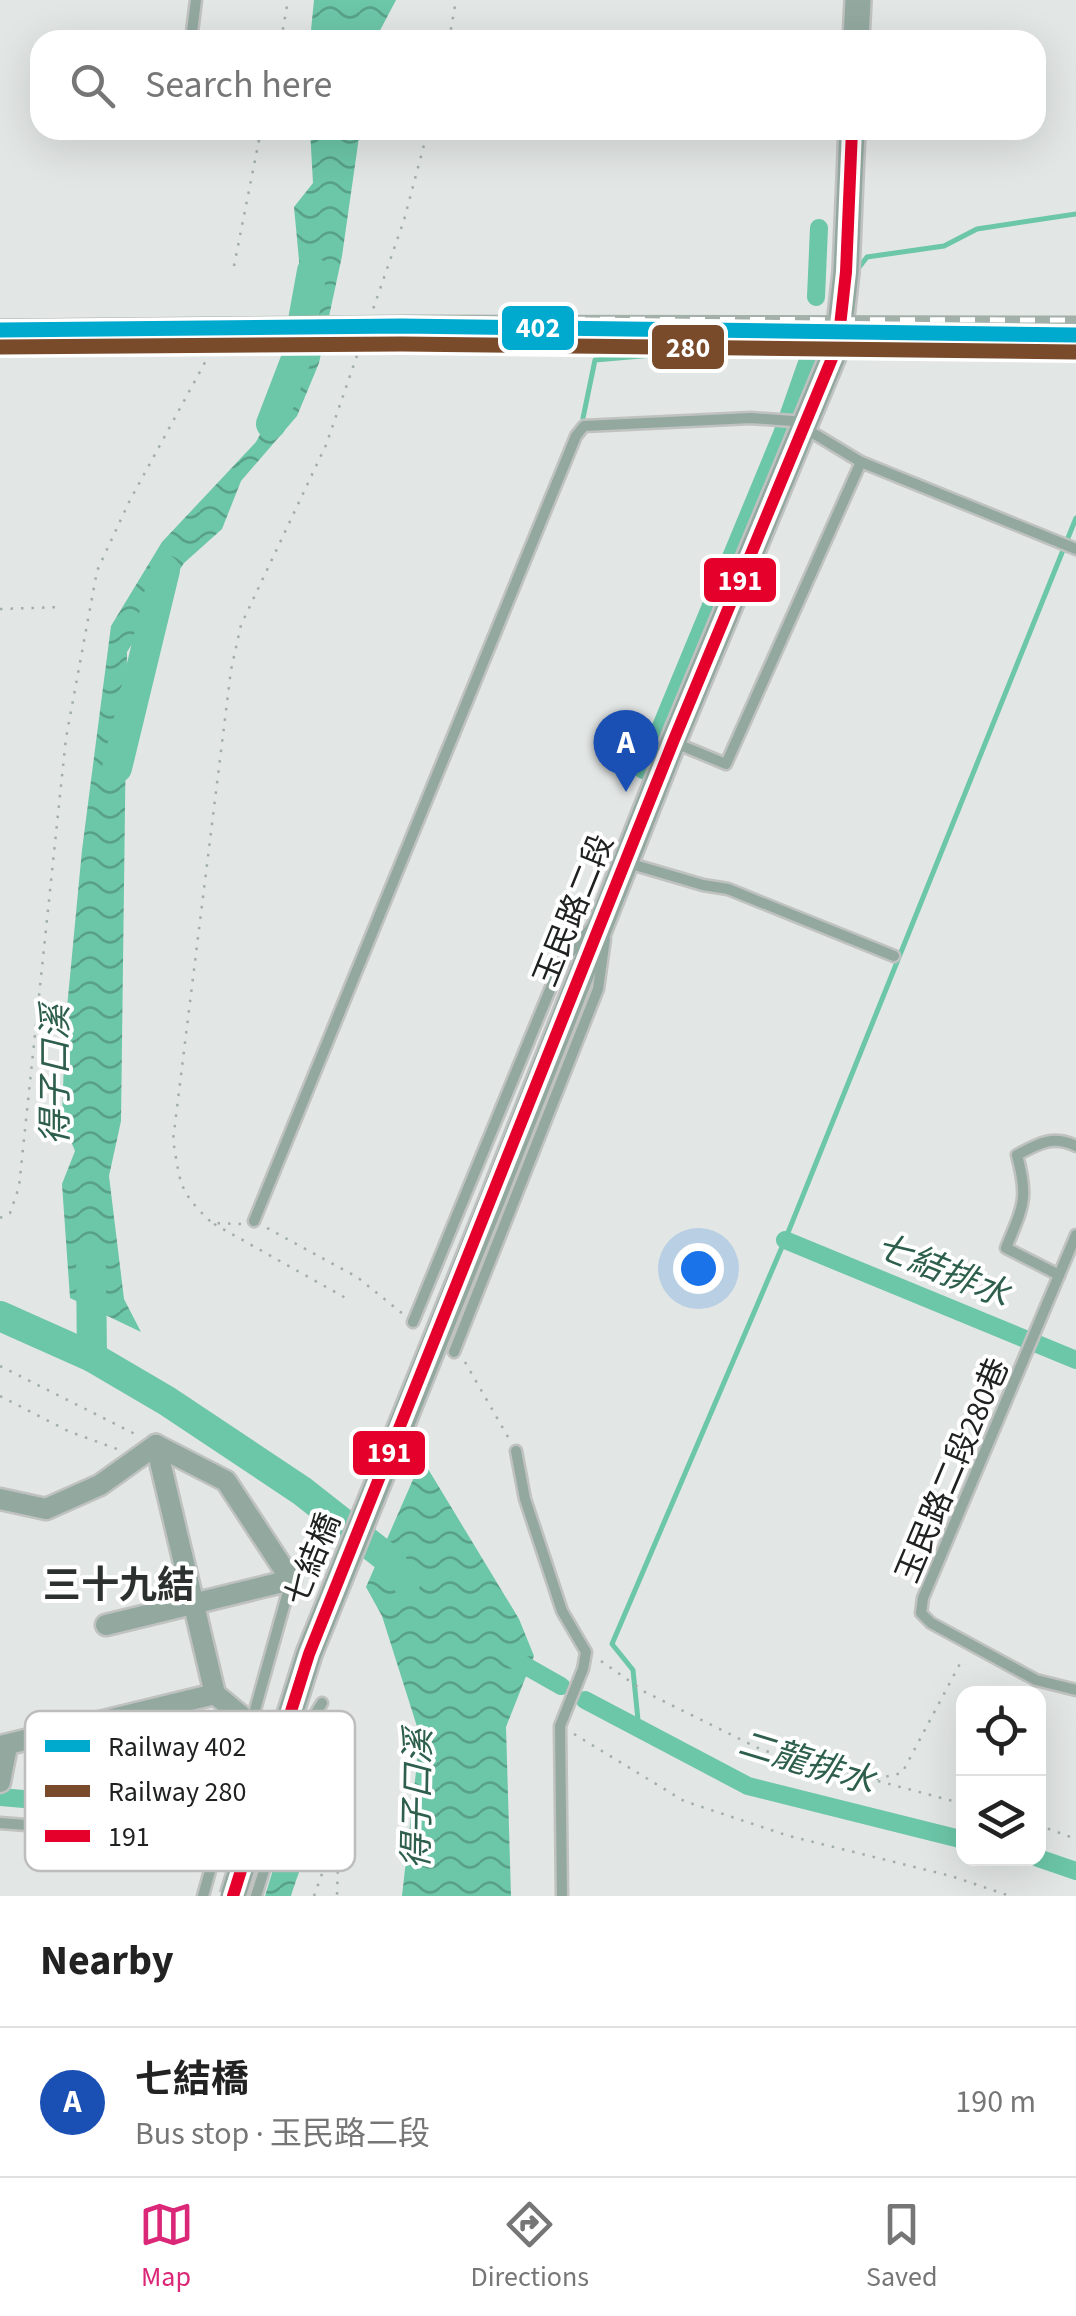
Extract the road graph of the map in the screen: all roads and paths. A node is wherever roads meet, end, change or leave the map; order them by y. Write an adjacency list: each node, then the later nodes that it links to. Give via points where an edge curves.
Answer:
1 (196, 0): 5 (lane)
2 (288, 0): 6 (path)
3 (456, 0): 7 (path)
4 (858, 0): 8 (street)
5 (191, 30)
6 (282, 30)
7 (451, 30)
8 (856, 30)
9 (259, 140): 12 (path)
10 (425, 140): 27 (path, via 326,445 241,626 231,670 174,1140 187,1199)
11 (852, 140): 14 (street, 玉民路二段, via 838,344)
12 (234, 266)
13 (209, 355): 25 (path, via 97,571 66,738 18,1187 10,1213)
14 (804, 430): 15 (lane); 19 (street, 玉民路二段); 26 (lane, via 792,421 751,418 584,426 576,436)
15 (861, 462): 16 (lane); 19 (lane, via 726,764)
16 (1076, 549)
17 (64, 607): 18 (path)
18 (0, 609)
19 (673, 742): 20 (street, 玉民路二段)
20 (627, 862): 21 (street, 玉民路二段); 22 (lane, via 728,888)
21 (611, 904): 24 (street, 玉民路二段); 31 (lane, via 561,963); 32 (lane, via 598,989)
22 (894, 956)
23 (1076, 1146): 29 (lane, via 1050,1139 1017,1154 1026,1188 1006,1248)
24 (493, 1198): 50 (street, 七結橋, bridge)
25 (0, 1218)
26 (254, 1221): 27 (path)
27 (212, 1223): 30 (path)
28 (1076, 1235): 29 (lane, 玉民路二段280巷)
29 (1060, 1276): 42 (lane, 玉民路二段280巷, via 923,1598 922,1613 932,1623)
30 (352, 1300)
31 (413, 1322)
32 (454, 1352)
33 (0, 1366): 35 (path)
34 (0, 1396): 37 (path)
35 (156, 1444): 37 (street); 39 (street, via 226,1481); 40 (street)
36 (516, 1451): 43 (lane, via 562,1611)
37 (135, 1458): 38 (street, via 100,1485 46,1509)
38 (0, 1499)
39 (291, 1580): 40 (street); 49 (lane)
40 (192, 1603): 41 (street); 45 (street)
41 (106, 1626)
42 (971, 1644): 44 (lane, via 1036,1680); 56 (path, via 902,1773)
43 (586, 1652): 53 (lane); 56 (path, via 644,1692 762,1750)
44 (1076, 1690)
45 (215, 1694): 47 (street); 48 (street)
46 (322, 1703): 51 (lane); 52 (path)
47 (146, 1711)
48 (235, 1711)
49 (256, 1711)
50 (291, 1711)
51 (317, 1711)
52 (323, 1711)
53 (560, 1726): 73 (lane); 74 (path, via 684,1802)
54 (3, 1746): 55 (street)
55 (1, 1771): 57 (street)
56 (874, 1780): 58 (path)
57 (0, 1782)
58 (956, 1802)
59 (0, 1822): 60 (lane)
60 (25, 1824)
61 (1046, 1828): 62 (path)
62 (1076, 1839)
63 (210, 1871): 68 (lane)
64 (241, 1871): 69 (street, 七結橋, bridge)
65 (264, 1871): 70 (lane)
66 (323, 1871): 71 (path)
67 (338, 1871): 72 (path)
68 (203, 1896)
69 (233, 1896)
70 (256, 1896)
71 (314, 1896)
72 (337, 1896)
73 (562, 1896)
74 (1010, 1896)

